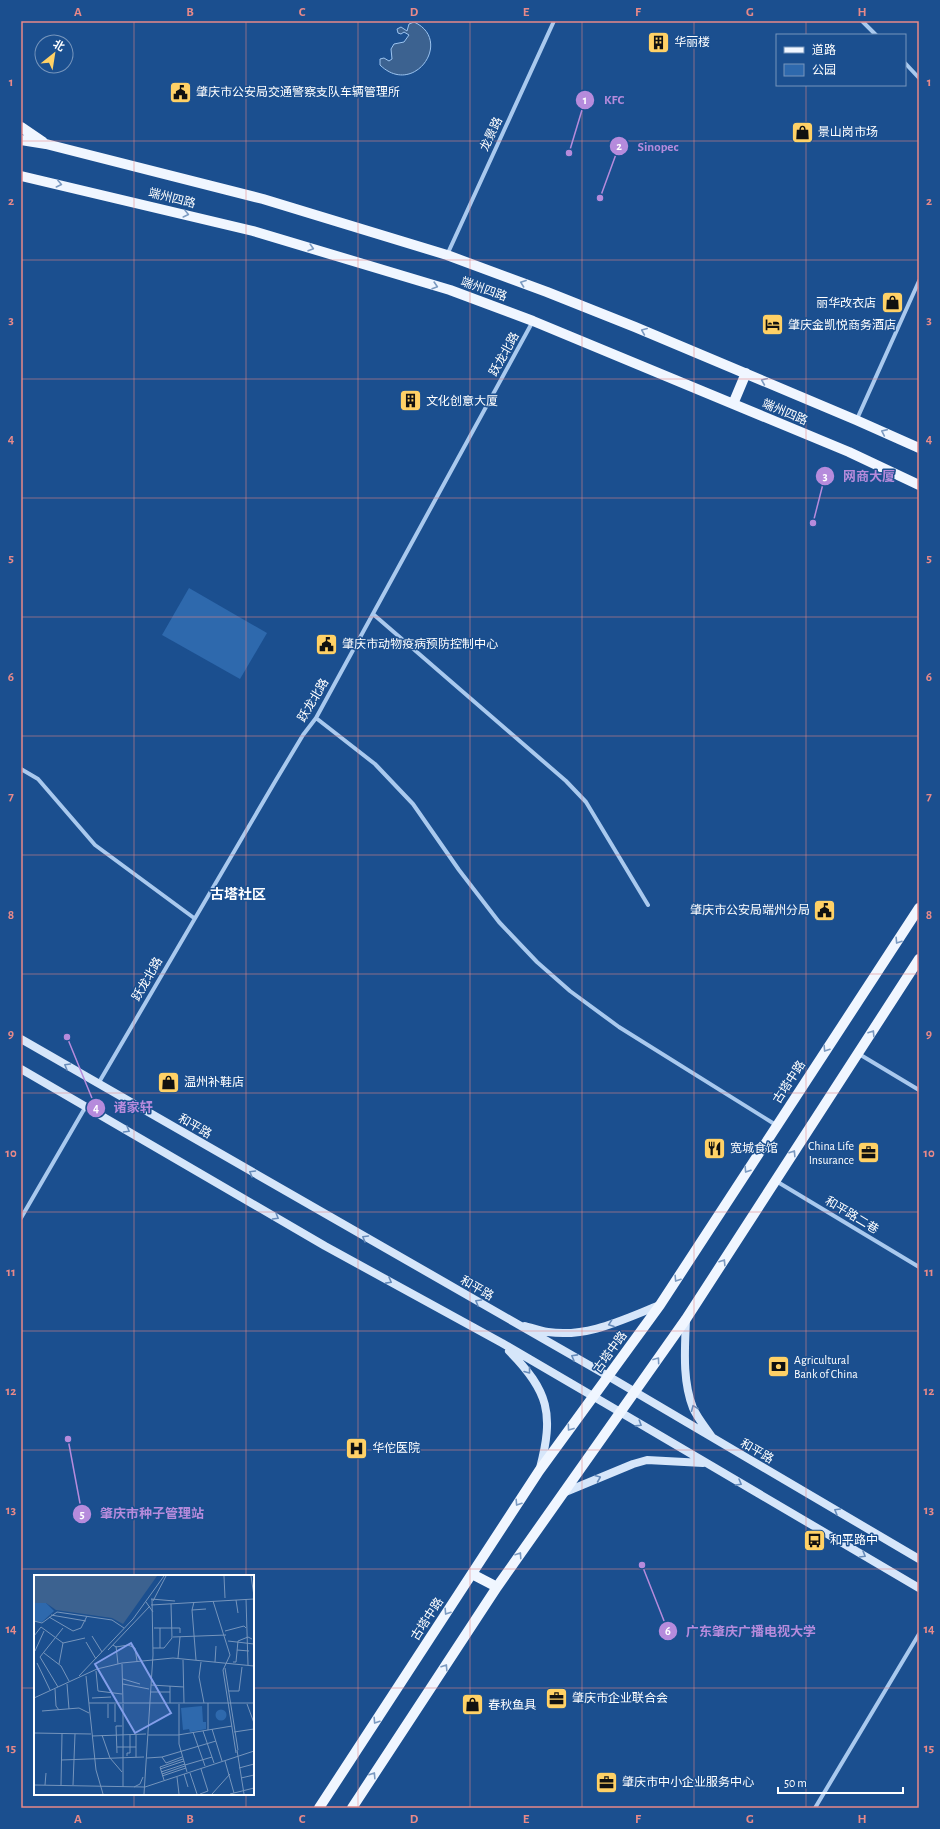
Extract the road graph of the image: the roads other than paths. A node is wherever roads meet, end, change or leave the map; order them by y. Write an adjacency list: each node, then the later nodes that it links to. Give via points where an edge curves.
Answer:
1 (554, 21): 10 (street, 龙景路)
2 (862, 21): 3 (street)
3 (875, 34)
4 (906, 64): 5 (street)
5 (919, 78)
6 (21, 127): 8 (main road)
7 (21, 140): 8 (main road, 端州四路)
8 (46, 144): 10 (main road, 端州四路, via 263,199)
9 (21, 176): 12 (main road, 端州四路, one-way to 12, via 253,231 450,290)
10 (447, 255): 13 (main road, 端州四路, one-way to 10, via 547,292)
11 (919, 281): 15 (street)
12 (533, 320): 14 (main road, 端州四路); 18 (street, 跃龙北路)
13 (746, 374): 14 (main road); 15 (main road, 端州四路, one-way to 13)
14 (733, 404): 17 (main road, 端州四路, via 849,452)
15 (856, 420): 16 (main road, 端州四路, one-way to 15)
16 (919, 448)
17 (919, 485)
18 (373, 614): 19 (street, 跃龙北路); 21 (street, via 571,786 586,802)
19 (316, 718): 23 (street, 跃龙北路, via 303,735); 31 (street, via 375,764 413,804 499,922 570,991 618,1027)
20 (21, 769): 23 (street, via 38,779 95,845)
21 (648, 905)
22 (919, 908): 31 (main road, 古塔中路, one-way to 31)
23 (194, 918): 28 (street, 跃龙北路)
24 (919, 959): 26 (main road, one-way to 24)
25 (21, 1039): 28 (main road, 和平路, one-way to 25)
26 (859, 1053): 29 (street); 32 (main road, one-way to 26)
27 (21, 1069): 30 (main road)
28 (98, 1084): 37 (main road, 和平路, one-way to 28)
29 (919, 1090)
30 (86, 1106): 33 (street); 38 (main road, one-way to 38, via 325,1246)
31 (776, 1125): 35 (main road, 古塔中路, one-way to 35)
32 (776, 1180): 34 (street, 和平路二巷); 36 (main road, one-way to 32)
33 (21, 1218)
34 (919, 1267)
35 (660, 1305): 37 (main road, one-way to 37, via 604,1327 574,1333 547,1332); 39 (main road, 古塔中路)
36 (686, 1319): 40 (main road, one-way to 36); 43 (main road, one-way to 36, via 694,1408 687,1387)
37 (512, 1322): 39 (main road, 和平路, one-way to 37)
38 (502, 1343): 41 (main road); 45 (main road, one-way to 45, via 528,1370 541,1390 546,1405 546,1446)
39 (608, 1376): 40 (main road, 和平路); 41 (main road, 古塔中路)
40 (634, 1392): 42 (main road); 43 (main road, 和平路)
41 (593, 1397): 42 (main road); 45 (main road, 古塔中路, one-way to 45)
42 (620, 1412): 44 (main road, one-way to 44); 46 (main road)
43 (715, 1441): 47 (main road, 和平路, one-way to 43)
44 (705, 1463): 46 (main road, one-way to 44, via 647,1460); 50 (main road, one-way to 50)
45 (539, 1471): 48 (main road, 古塔中路, one-way to 48)
46 (562, 1493): 49 (main road, one-way to 46)
47 (919, 1559)
48 (472, 1574): 49 (main road); 52 (main road, 古塔中路, one-way to 52)
49 (497, 1587): 53 (main road, one-way to 49)
50 (919, 1588)
51 (919, 1634): 54 (street)
52 (319, 1808)
53 (352, 1808)
54 (816, 1808)

